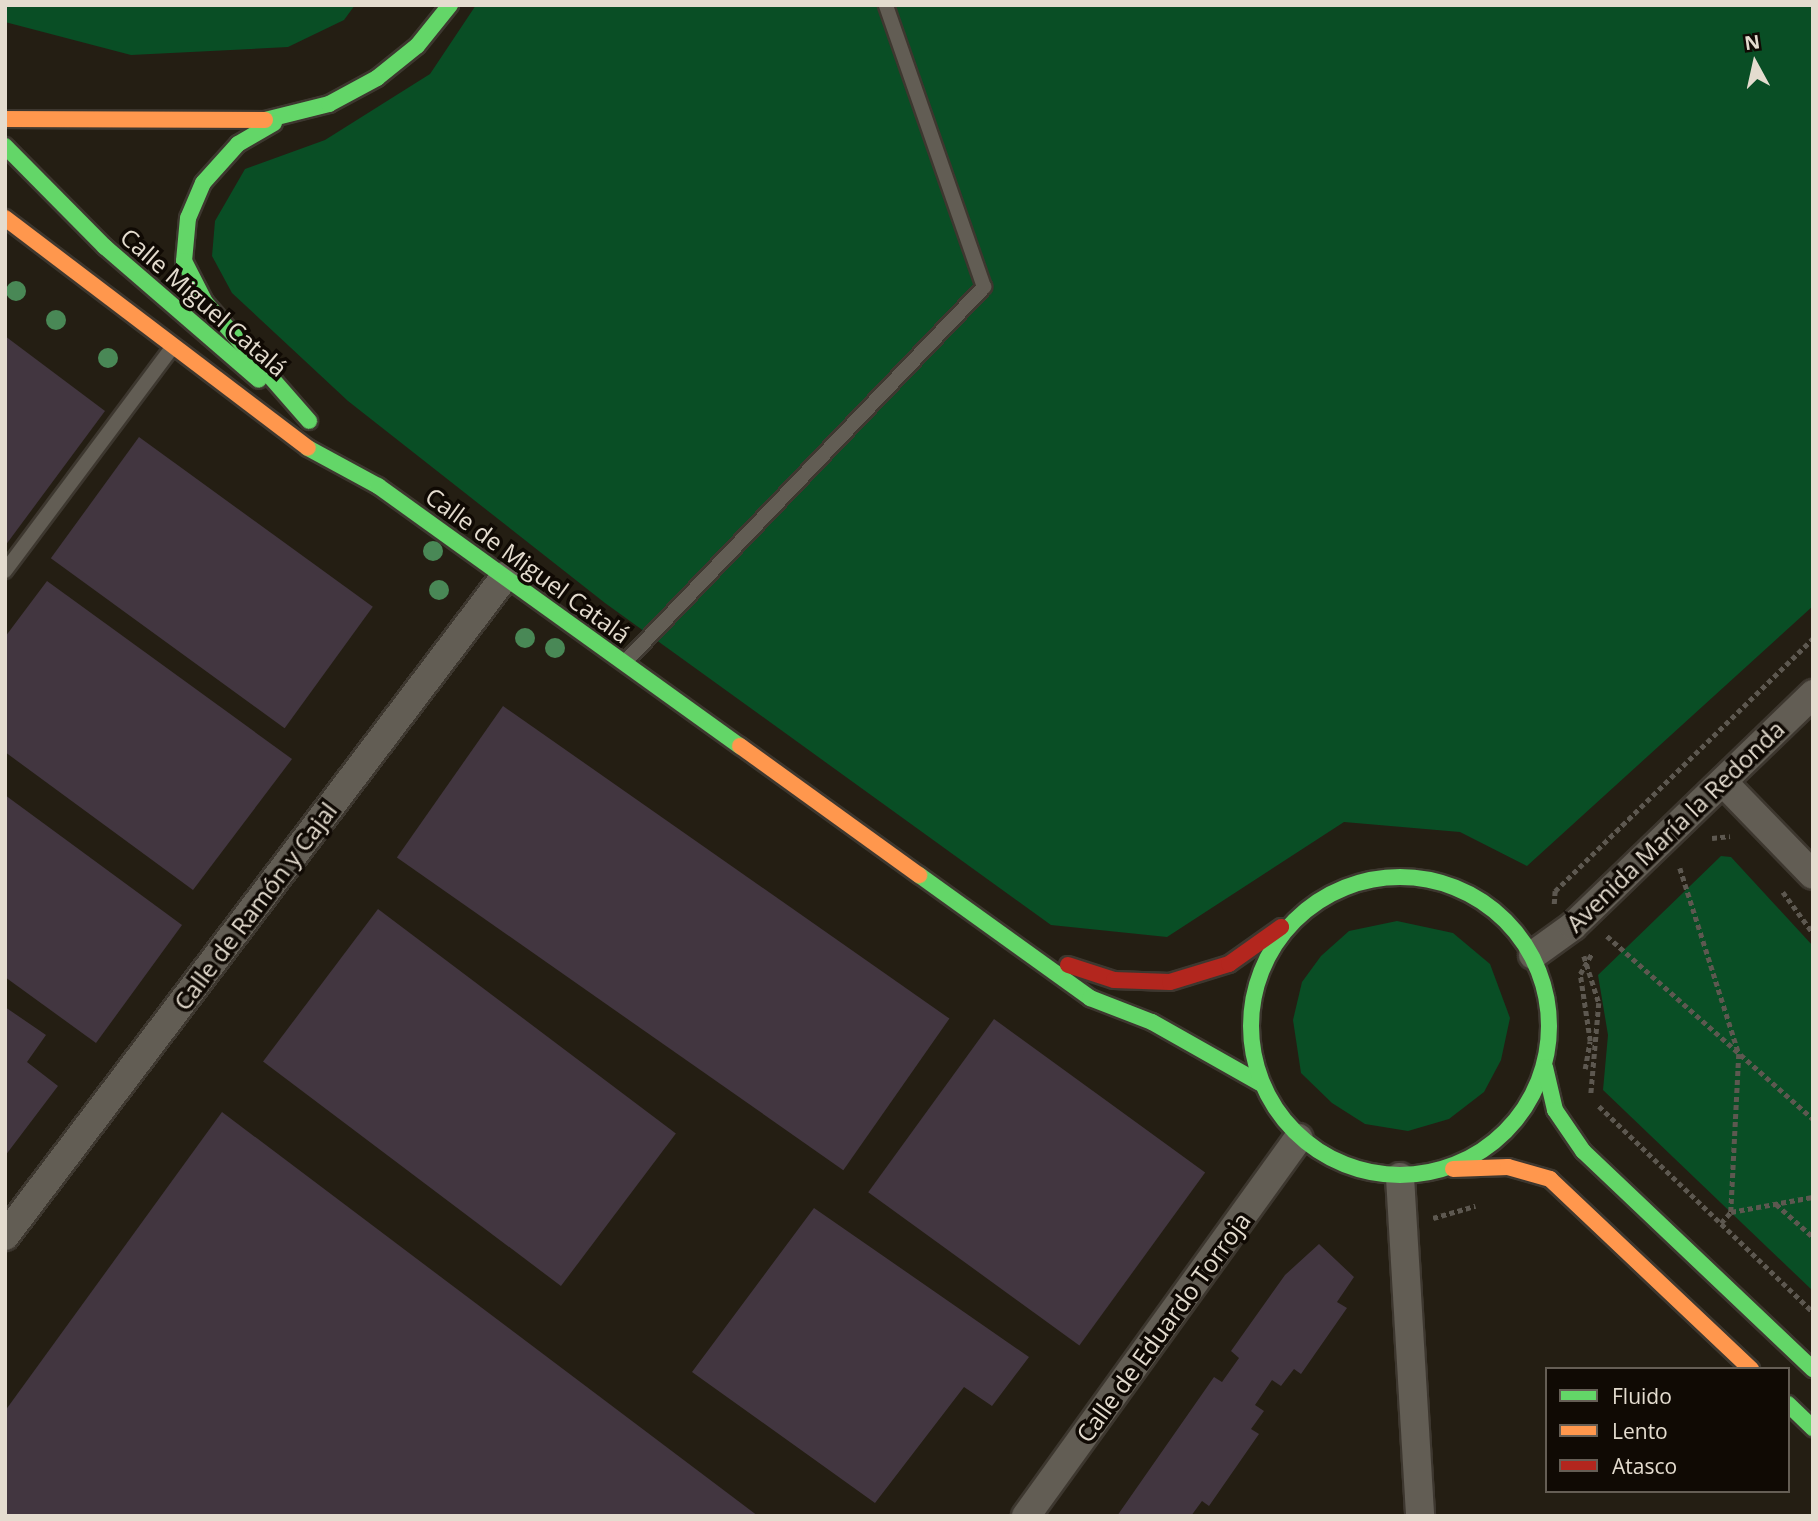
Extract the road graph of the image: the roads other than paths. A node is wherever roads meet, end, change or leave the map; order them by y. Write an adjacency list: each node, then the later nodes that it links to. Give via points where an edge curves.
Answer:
1 (450, 5): 4 (main road, via 417,46 377,78 330,104)
2 (886, 6): 12 (lane, via 984,287)
3 (5, 119): 4 (main road, via 214,124)
4 (282, 119): 8 (main road, via 238,144 214,168 194,200 183,247 188,274 205,302)
5 (5, 146): 8 (main road, Calle Miguel Catalá, via 115,256)
6 (6, 220): 7 (main road, Calle de Miguel Catalá)
7 (173, 347): 9 (main road, Calle de Miguel Catalá, via 299,443); 10 (lane)
8 (309, 421): 9 (main road, Calle Miguel Catalá)
9 (378, 486): 11 (main road, Calle de Miguel Catalá)
10 (5, 571)
11 (506, 575): 12 (main road, Calle de Miguel Catalá); 24 (street, Calle de Ramón y Cajal)
12 (625, 662): 17 (main road, Calle de Miguel Catalá)
13 (1813, 694): 14 (street, Avenida María la Redonda)
14 (1723, 782): 15 (street); 18 (street, Avenida María la Redonda, via 1573,926)
15 (1813, 875)
16 (1308, 907): 17 (main road, via 1229,964 1170,982 1114,980); 18 (main road, via 1340,889 1390,877 1443,882 1492,906); 20 (main road, via 1275,942 1255,986 1250,1036)
17 (1024, 949): 20 (main road, via 1090,998 1152,1022)
18 (1534, 955): 19 (main road, via 1550,1015)
19 (1545, 1067): 22 (main road, via 1512,1128 1478,1155); 26 (main road, via 1555,1110 1583,1150)
20 (1260, 1083): 21 (main road)
21 (1299, 1138): 23 (main road, via 1353,1169); 29 (street, Calle de Eduardo Torroja)
22 (1448, 1169): 23 (main road); 25 (main road, via 1508,1167 1550,1180)
23 (1400, 1177): 30 (street)
24 (5, 1236)
25 (1749, 1367)
26 (1813, 1369)
27 (1790, 1406): 28 (main road)
28 (1813, 1428)
29 (1026, 1516)
30 (1420, 1516)

